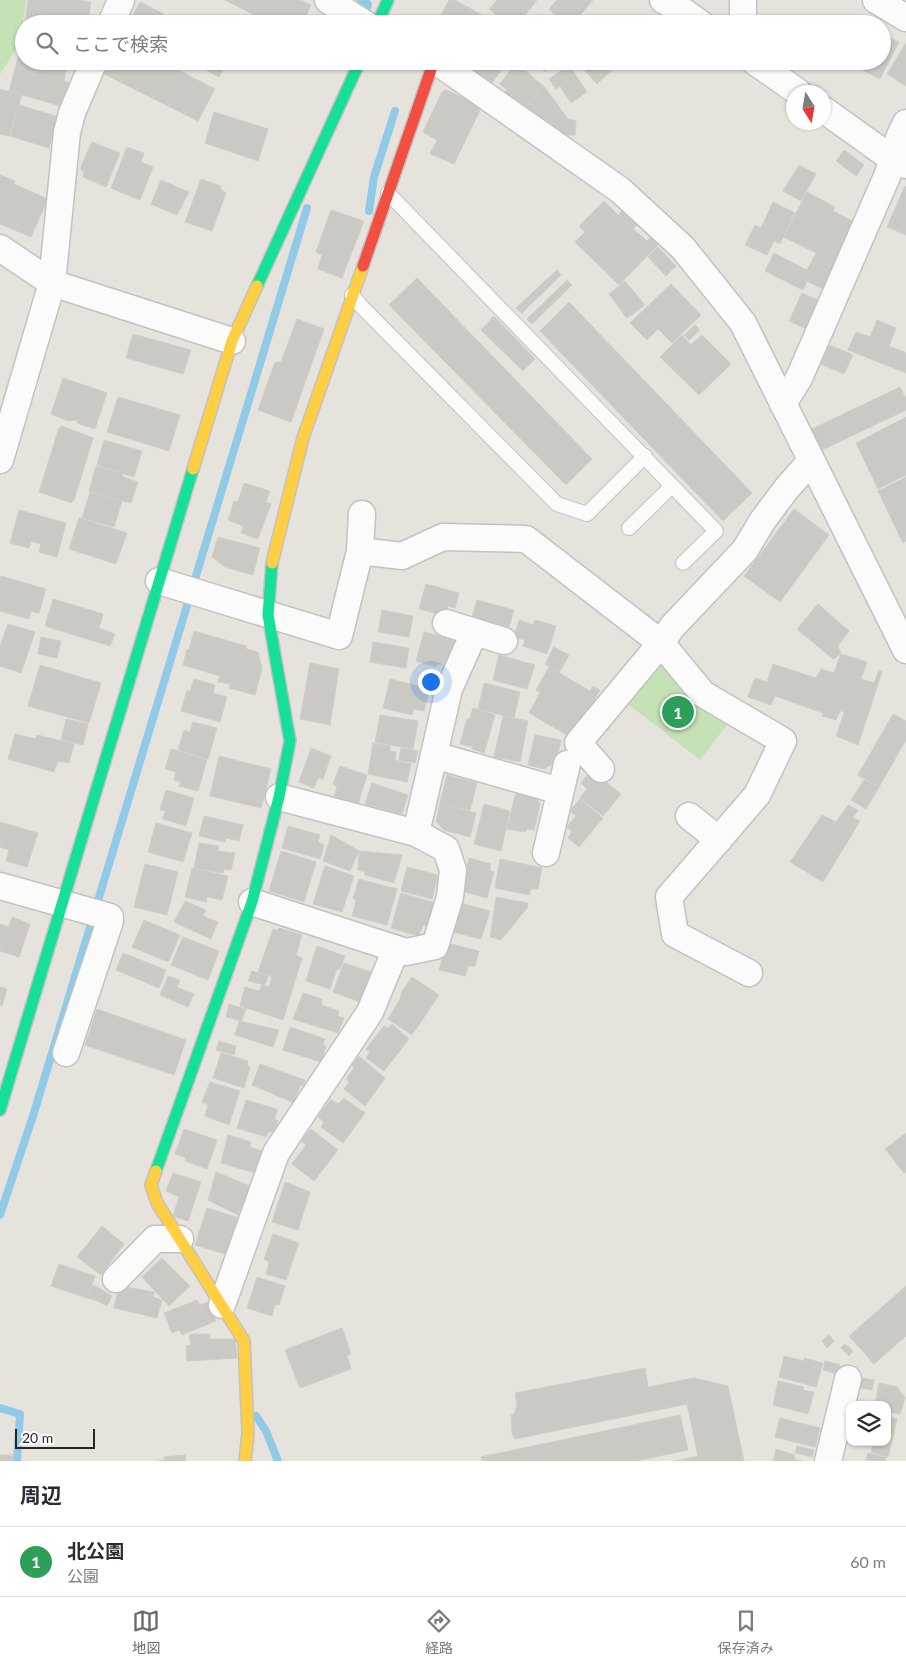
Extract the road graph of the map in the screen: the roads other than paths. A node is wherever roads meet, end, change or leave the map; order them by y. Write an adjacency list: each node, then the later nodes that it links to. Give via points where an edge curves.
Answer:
1 (121, 0): 7 (street)
2 (328, 0): 8 (street)
3 (388, 0): 9 (street)
4 (663, 0): 10 (street)
5 (743, 0): 11 (street)
6 (876, 0): 12 (street)
7 (115, 15)
8 (350, 15)
9 (381, 15)
10 (689, 15)
11 (743, 15)
12 (906, 18)
13 (90, 70): 24 (street, via 66,132)
14 (356, 70): 26 (street)
15 (432, 70): 22 (street)
16 (448, 70): 27 (street, via 620,190 683,248 743,323)
17 (767, 70): 18 (street)
18 (788, 85)
19 (831, 115): 21 (street)
20 (906, 123): 21 (street, via 899,136)
21 (899, 162): 27 (street, via 888,174 799,378)
22 (388, 193): 25 (street); 28 (lane)
23 (0, 248): 24 (street)
24 (52, 282): 26 (street); 29 (street)
25 (352, 295): 28 (lane, via 557,504 587,514); 37 (street, via 303,438 286,502 270,568)
26 (232, 341): 36 (street)
27 (783, 404): 30 (street)
28 (645, 456): 31 (lane)
29 (0, 460)
30 (811, 461): 41 (street, via 782,494 745,550 672,626); 42 (street)
31 (672, 486): 33 (lane); 35 (lane, via 716,531)
32 (362, 514): 34 (street)
33 (629, 528)
34 (360, 551): 37 (street, via 339,636); 41 (street, via 402,556 444,538 526,539)
35 (683, 563)
36 (159, 582): 37 (street); 54 (street)
37 (268, 615): 47 (street, via 290,741)
38 (446, 623): 39 (street)
39 (474, 633): 40 (street); 43 (street, via 449,689)
40 (504, 642)
41 (661, 643): 45 (street, via 578,744); 50 (street, via 703,694 783,741 758,795)
42 (906, 650)
43 (434, 754): 46 (street); 49 (street)
44 (567, 764): 46 (street)
45 (601, 769)
46 (560, 792): 51 (street)
47 (279, 797): 49 (street); 53 (street)
48 (689, 816): 50 (street)
49 (416, 833): 55 (street, via 446,849 453,870 450,897 435,946 406,952)
50 (719, 840): 56 (street, via 669,897 675,934)
51 (546, 853)
52 (0, 886): 54 (street)
53 (252, 902): 55 (street); 59 (street, via 151,1185)
54 (62, 905): 57 (street, via 110,917); 58 (street)
55 (396, 949): 61 (street, via 370,1012 276,1153)
56 (749, 973)
57 (66, 1053)
58 (0, 1110)
59 (180, 1239): 60 (street, via 155,1239); 61 (street)
60 (116, 1279)
61 (222, 1305): 63 (street, via 244,1341 248,1434)
62 (848, 1378): 64 (street)
63 (245, 1461)
64 (828, 1461)

